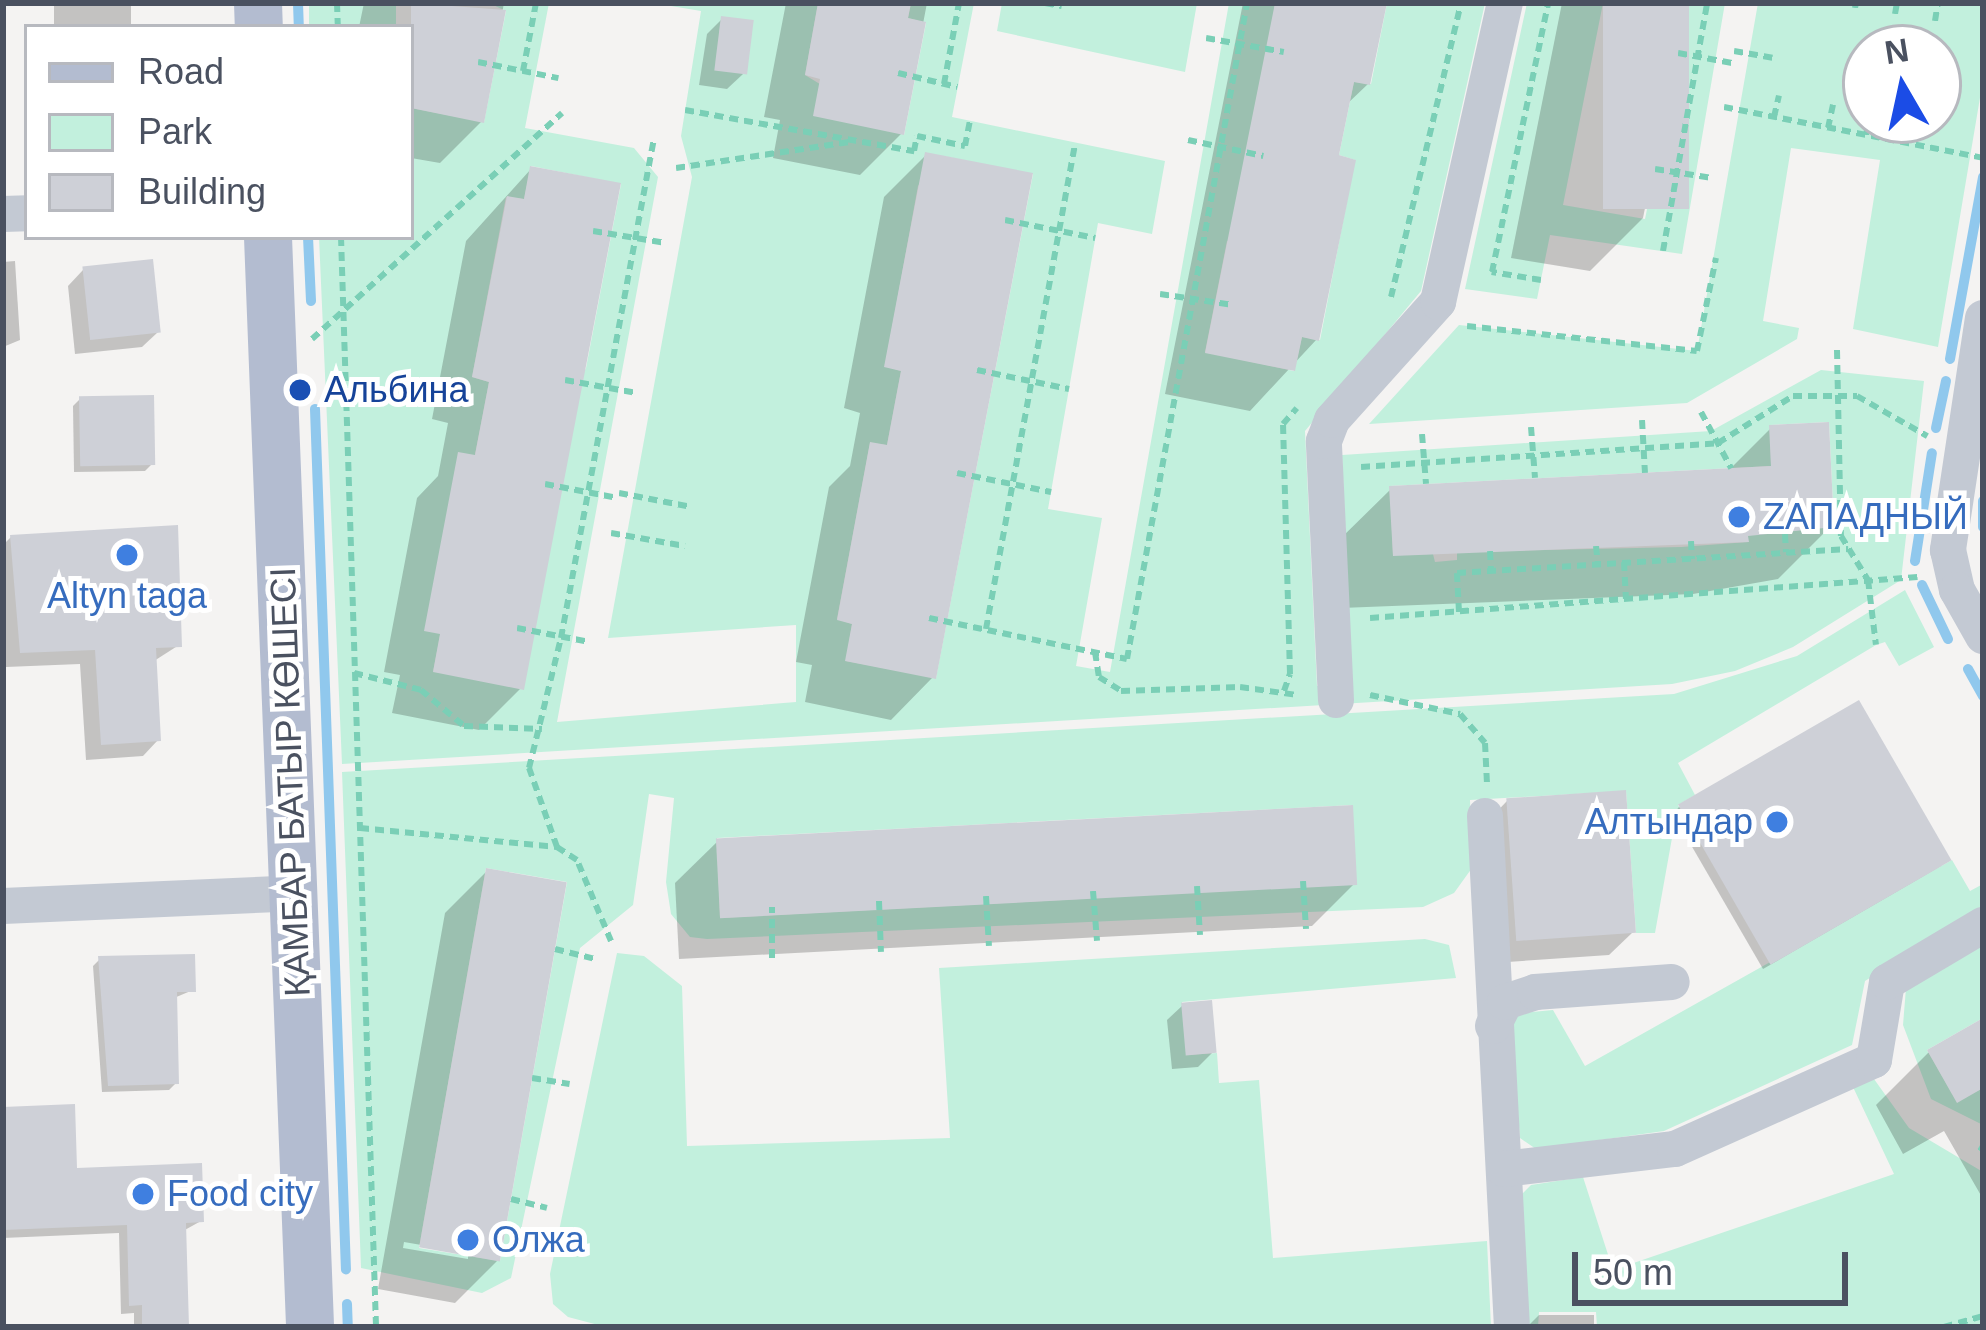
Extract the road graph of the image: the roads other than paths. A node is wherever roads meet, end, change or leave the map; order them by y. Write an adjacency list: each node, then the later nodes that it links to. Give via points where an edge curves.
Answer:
1 (1505, 3): 6 (street, via 1438,302 1332,420 1324,442)
2 (268, 240): 8 (main road, ҚАМБАР БАТЫР КӨШЕСІ)
3 (1983, 318): 4 (street)
4 (1968, 450): 5 (street, via 1950,518 1952,574)
5 (1983, 635)
6 (1336, 700)
7 (1485, 816): 12 (street)
8 (296, 893): 9 (street); 14 (main road, ҚАМБАР БАТЫР КӨШЕСІ)
9 (3, 906)
10 (1983, 925): 13 (street, via 1887,982 1874,1060 1676,1149)
11 (1672, 982): 12 (street, via 1535,992 1505,1002)
12 (1493, 1026): 13 (street)
13 (1504, 1169): 15 (street)
14 (310, 1327)
15 (1512, 1327)

